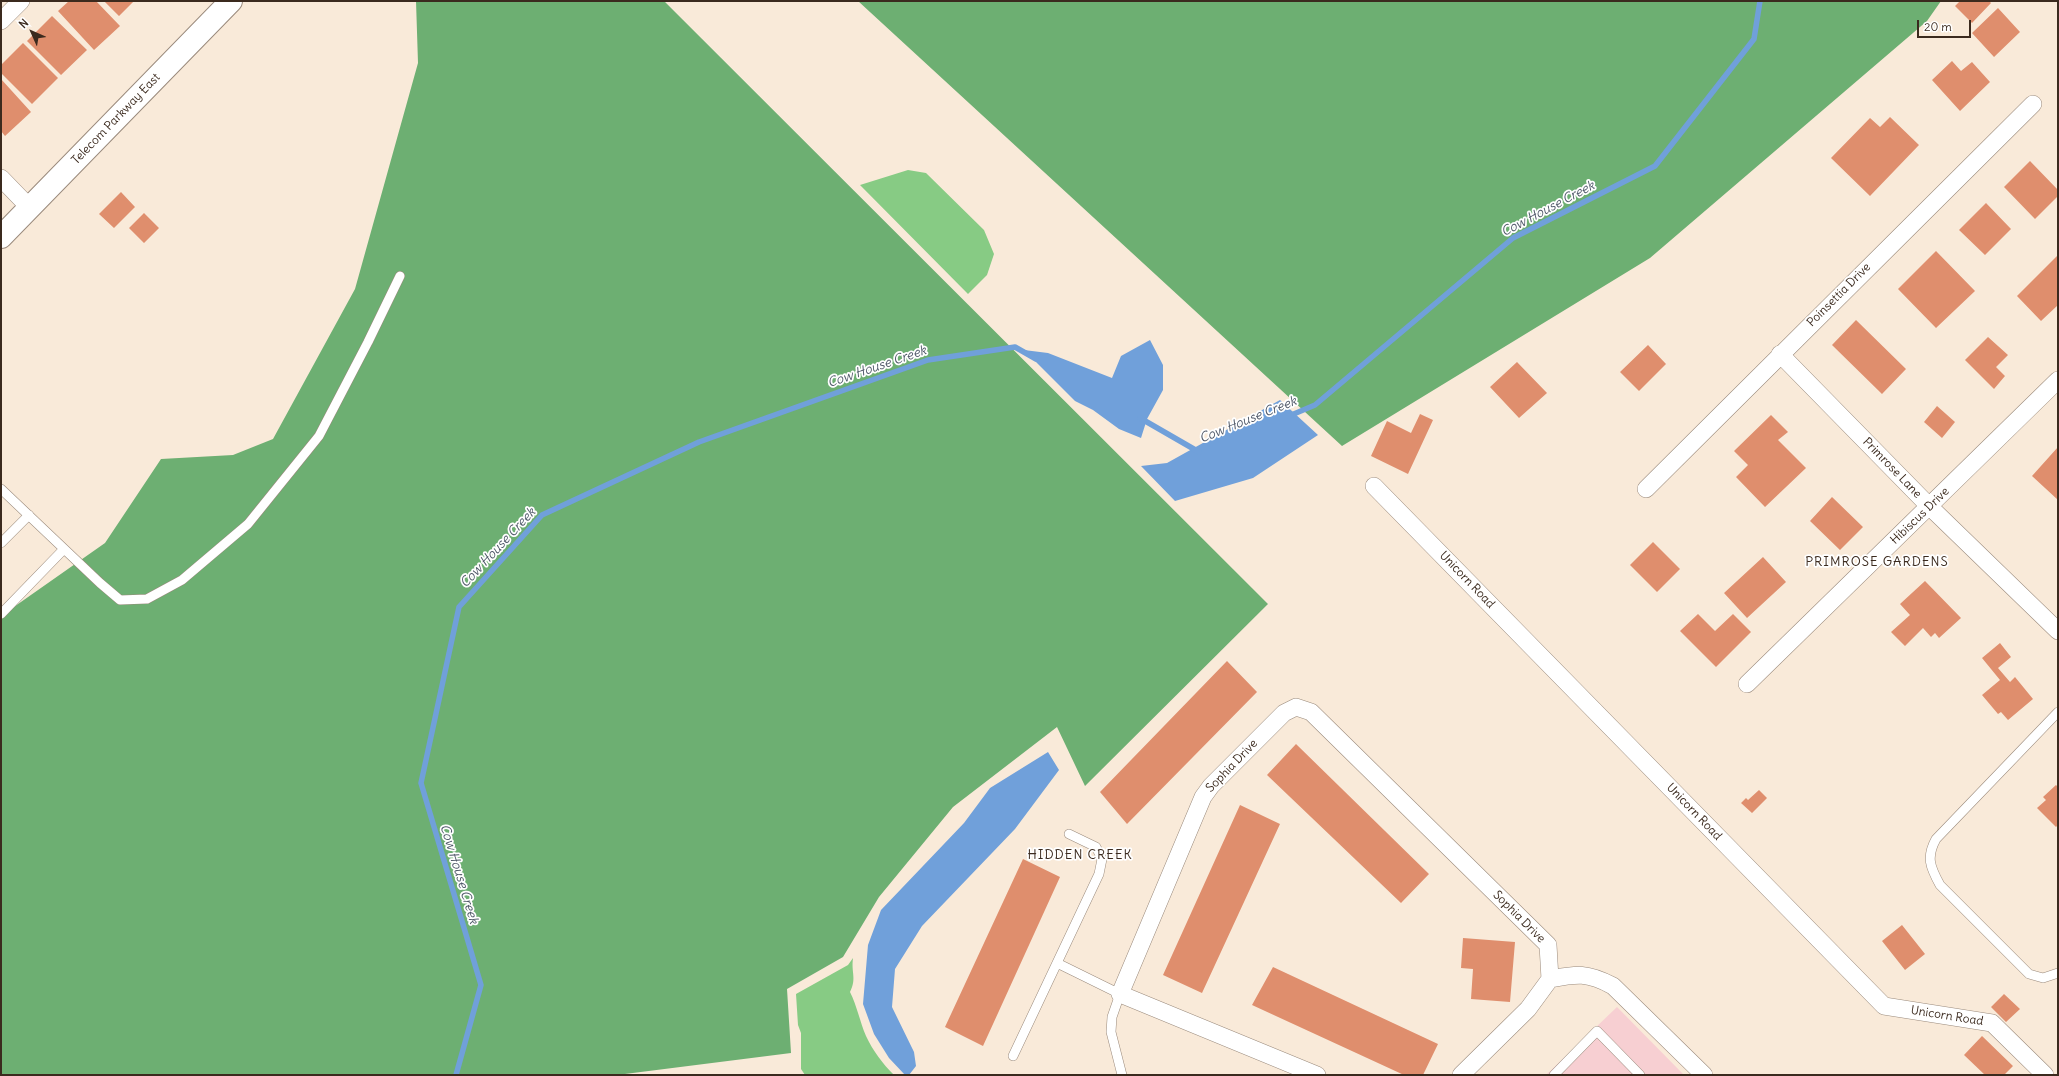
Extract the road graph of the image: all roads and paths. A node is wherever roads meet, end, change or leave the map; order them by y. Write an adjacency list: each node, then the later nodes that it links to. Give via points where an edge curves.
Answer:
1 (21, 1): 3 (street)
2 (231, 1): 6 (street, Telecom Parkway East)
3 (1, 21)
4 (2033, 104): 9 (street, Poinsettia Drive)
5 (1, 178): 6 (street)
6 (30, 208): 7 (street, Telecom Parkway East)
7 (1, 237)
8 (400, 276): 17 (lane, via 319,436 248,524 182,580 147,599 120,600)
9 (1780, 354): 13 (street, Poinsettia Drive); 14 (street, Primrose Lane)
10 (2058, 380): 14 (street, Hibiscus Drive)
11 (1374, 486): 34 (street, Unicorn Road, via 1884,1006 1992,1022)
12 (1, 489): 15 (lane)
13 (1646, 489)
14 (1930, 507): 19 (street, Primrose Lane); 20 (street, Hibiscus Drive)
15 (28, 515): 16 (lane); 17 (lane)
16 (1, 543)
17 (64, 549): 18 (lane)
18 (1, 614)
19 (2058, 631)
20 (1748, 684)
21 (2058, 712): 24 (lane, via 1936,839 1929,852 1932,870 1940,885 2029,974 2043,978)
22 (1069, 834): 23 (lane, via 1096,847 1102,859 1099,874)
23 (1057, 963): 26 (lane); 27 (lane)
24 (2058, 973)
25 (1550, 979): 26 (street, Sophia Drive, via 1548,945 1311,712 1296,707 1284,713 1203,797); 30 (street, via 1528,1009); 33 (street, via 1582,974 1600,978 1613,986)
26 (1120, 994): 28 (street); 29 (lane, via 1112,1017 1111,1032)
27 (1014, 1056)
28 (1308, 1074)
29 (1122, 1075)
30 (1461, 1075)
31 (1554, 1075): 32 (lane, via 1597,1031)
32 (1640, 1075)
33 (1704, 1075)
34 (2045, 1075)

